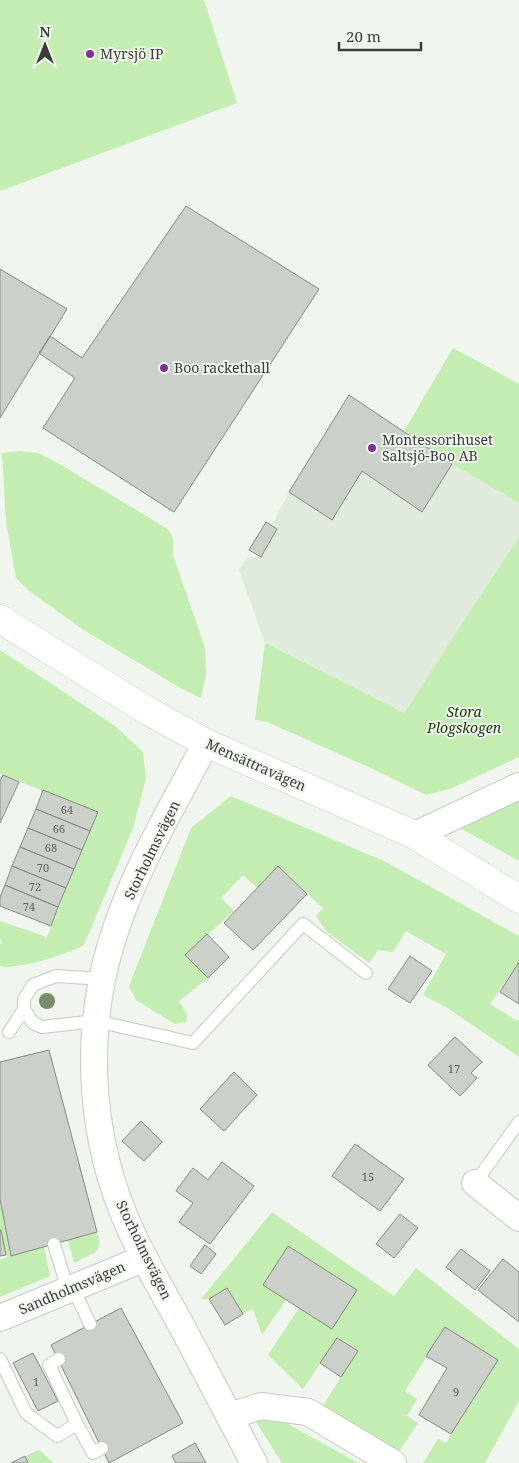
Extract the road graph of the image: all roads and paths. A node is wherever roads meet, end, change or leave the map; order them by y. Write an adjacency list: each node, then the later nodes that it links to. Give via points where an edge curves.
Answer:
1 (0, 619): 2 (street, Mensättravägen, via 146,710)
2 (206, 742): 4 (street, Mensättravägen); 7 (street, Storholmsvägen, via 131,888 111,944)
3 (519, 786): 4 (street)
4 (415, 835): 5 (street, Mensättravägen)
5 (519, 899)
6 (366, 973): 9 (lane, via 303,924 193,1044)
7 (103, 979): 8 (lane, via 56,976 41,981 27,991); 9 (street, Storholmsvägen)
8 (24, 1009): 9 (lane, via 33,1023 42,1026); 10 (lane)
9 (96, 1022): 15 (street, Storholmsvägen, via 95,1092 104,1154 122,1210)
10 (10, 1032)
11 (519, 1122): 12 (lane)
12 (475, 1183): 13 (street)
13 (519, 1218)
14 (54, 1244): 16 (lane)
15 (145, 1258): 16 (street, Sandholmsvägen); 21 (street, Storholmsvägen)
16 (71, 1289): 17 (street, Sandholmsvägen); 18 (lane)
17 (0, 1318)
18 (90, 1324)
19 (0, 1359): 22 (lane, via 26,1413 57,1436)
20 (59, 1359): 22 (lane, via 49,1365)
21 (229, 1416): 24 (street, Storholmsvägen); 25 (street, via 261,1406 308,1412)
22 (77, 1424): 23 (lane, via 93,1453)
23 (102, 1448)
24 (254, 1463)
25 (393, 1463)

